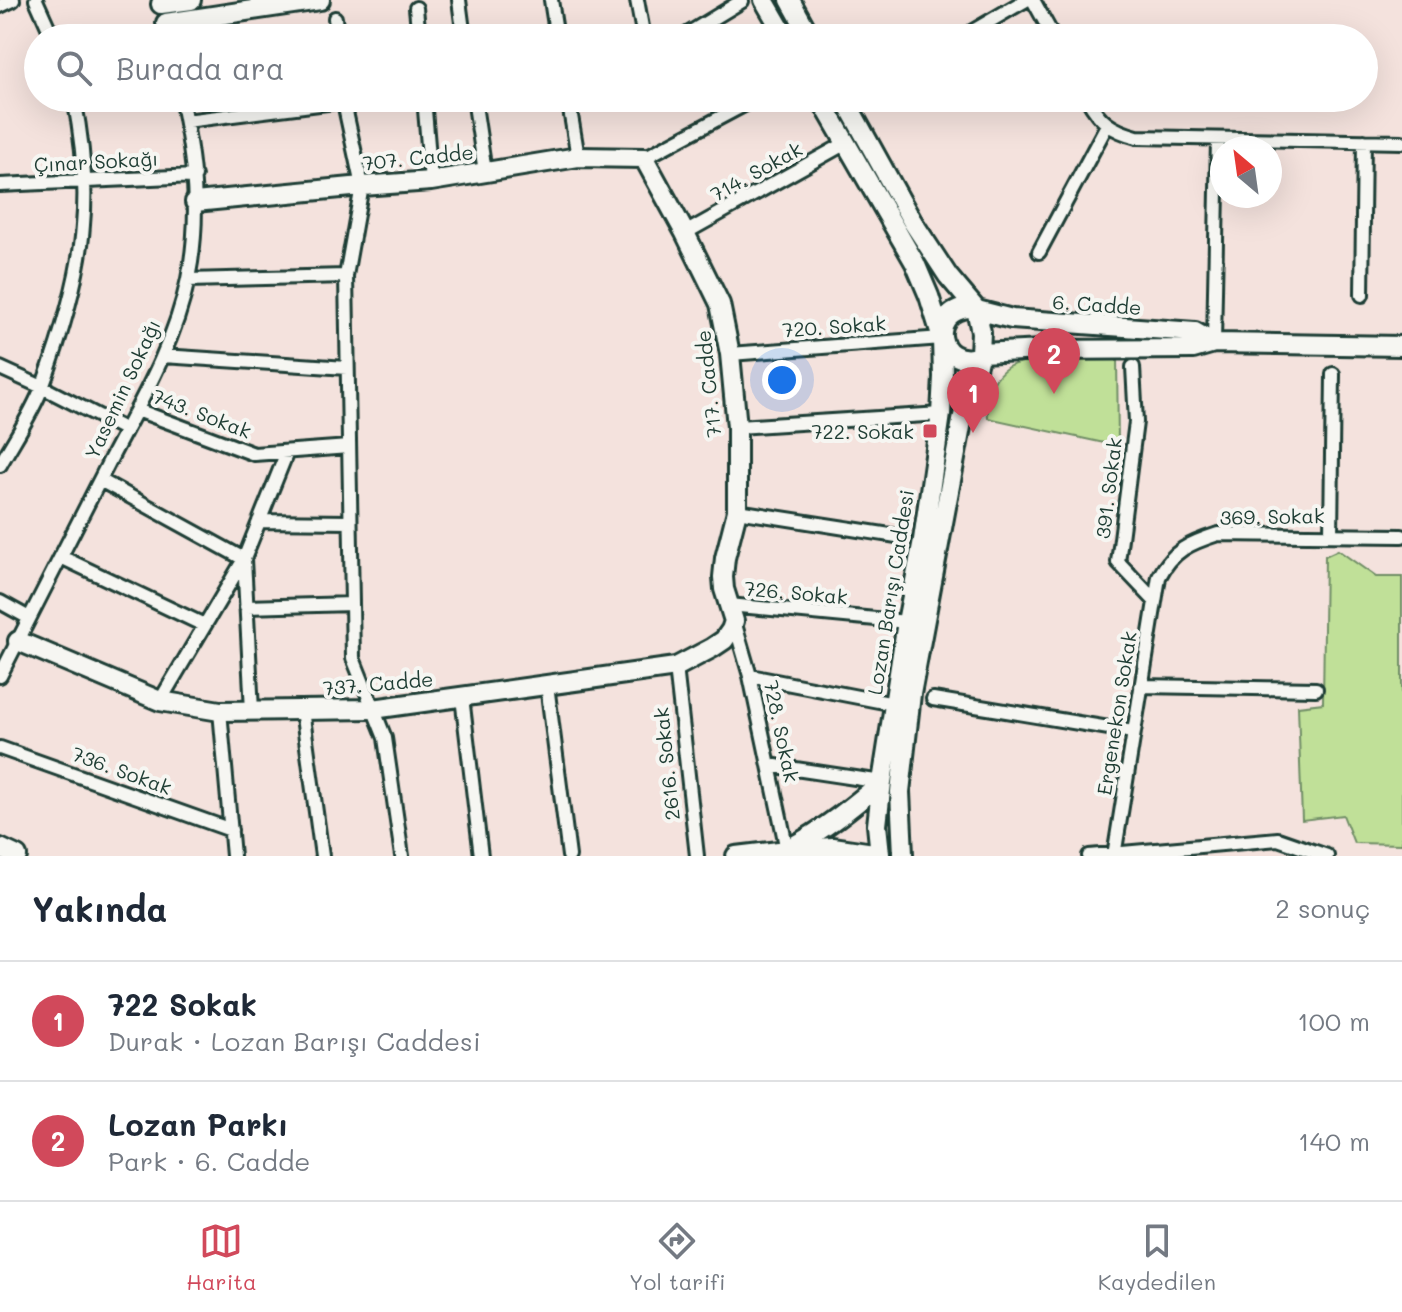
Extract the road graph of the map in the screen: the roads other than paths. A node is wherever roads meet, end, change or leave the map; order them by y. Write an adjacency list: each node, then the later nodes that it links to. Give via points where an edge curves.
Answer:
1 (13, 0): 13 (street)
2 (36, 0): 17 (street)
3 (191, 0): 15 (main road)
4 (320, 0): 15 (main road)
5 (459, 0): 20 (street)
6 (551, 0): 21 (street)
7 (637, 0): 22 (street)
8 (764, 0): 24 (main road)
9 (790, 0): 25 (main road)
10 (1026, 0): 26 (street)
11 (1033, 0): 27 (street)
12 (742, 1): 23 (street)
13 (0, 6)
14 (416, 8): 19 (street)
15 (163, 16)
16 (335, 18): 18 (street)
17 (47, 24)
18 (336, 24)
19 (418, 24)
20 (462, 24)
21 (555, 24)
22 (641, 24)
23 (704, 24)
24 (778, 24)
25 (803, 24)
26 (985, 24)
27 (1046, 24)
28 (76, 112): 50 (street)
29 (184, 112): 39 (street, Yasemin Sokağı)
30 (253, 112): 39 (street)
31 (346, 112): 53 (street)
32 (425, 112): 51 (street)
33 (476, 112): 48 (street)
34 (570, 112): 46 (street)
35 (731, 112): 47 (street)
36 (828, 112): 45 (main road, Lozan Barışı Caddesi)
37 (852, 112): 61 (main road, via 912,221)
38 (1096, 112): 40 (street)
39 (186, 121): 49 (street, Yasemin Sokağı)
40 (1107, 125): 41 (street, via 1137,137); 57 (street)
41 (1210, 139)
42 (1282, 140): 43 (street)
43 (1364, 141): 44 (street); 60 (street)
44 (1402, 142)
45 (846, 143): 56 (street, 714. Sokak); 62 (main road, Lozan Barışı Caddesi, via 915,263)
46 (578, 157): 47 (main road, 707. Cadde); 48 (main road, 707. Cadde)
47 (644, 158): 56 (main road, 717. Cadde)
48 (485, 172): 51 (main road, 707. Cadde)
49 (195, 176): 50 (street, Çınar Sokağı); 54 (street, Yasemin Sokağı)
50 (83, 181): 52 (street, Çınar Sokağı); 72 (street, via 77,265)
51 (431, 181): 53 (main road, 707. Cadde)
52 (0, 185)
53 (362, 186): 54 (main road, 707. Cadde); 58 (street)
54 (195, 202): 59 (street, Yasemin Sokağı)
55 (1217, 208): 63 (street)
56 (685, 233): 66 (main road, 717. Cadde, via 720,304)
57 (1039, 252)
58 (346, 276): 59 (street); 70 (street)
59 (188, 280): 67 (street, Yasemin Sokağı)
60 (1362, 295)
61 (976, 309): 62 (main road, via 948,316); 63 (main road, 6. Cadde, via 1040,322 1195,332); 65 (main road, Lozan Barışı Caddesi)
62 (942, 338): 65 (main road, via 955,356 970,359); 66 (street, 720. Sokak); 74 (main road, Lozan Barışı Caddesi)
63 (1214, 343): 64 (main road, 6. Cadde); 65 (main road, 6. Cadde, via 1193,349)
64 (1402, 346)
65 (980, 353): 123 (main road, Lozan Barışı Caddesi, via 963,416 911,694 900,792)
66 (730, 354): 75 (main road, 717. Cadde)
67 (163, 356): 70 (street); 73 (street, Yasemin Sokağı)
68 (1133, 367): 90 (street, 391. Sokak, via 1136,422 1118,562)
69 (0, 368): 72 (street)
70 (347, 368): 77 (street)
71 (1333, 374): 84 (street)
72 (42, 387): 76 (street); 79 (street)
73 (137, 410): 76 (street, Yasemin Sokağı); 78 (street, 743. Sokak, via 246,452)
74 (941, 414): 75 (street); 96 (main road, Lozan Barışı Caddesi)
75 (737, 427): 81 (main road, 717. Cadde)
76 (126, 430): 80 (street, Yasemin Sokağı)
77 (349, 447): 78 (street, 743. Sokak); 83 (street)
78 (287, 452): 82 (street)
79 (0, 465)
80 (100, 480): 87 (street, Yasemin Sokağı); 88 (street)
81 (737, 511): 86 (street); 94 (main road, 717. Cadde, via 723,577)
82 (259, 521): 83 (street); 88 (street)
83 (350, 522): 92 (street)
84 (1331, 535): 85 (street, 369. Sokak); 89 (street, 369. Sokak, via 1218,534 1181,549)
85 (1402, 536)
86 (903, 537)
87 (61, 557): 95 (street, Yasemin Sokağı); 97 (street)
88 (244, 559): 93 (street); 97 (street)
89 (1159, 577): 90 (street, Ergenekon Sokak)
90 (1155, 601): 103 (street, Ergenekon Sokak)
91 (0, 602): 95 (street)
92 (352, 604): 93 (street); 109 (street, via 353,658)
93 (246, 607): 112 (street)
94 (732, 613): 96 (street, 726. Sokak); 99 (main road, 737. Cadde, via 724,640); 101 (street, 728. Sokak)
95 (29, 618): 98 (street, Yasemin Sokağı)
96 (907, 622): 108 (main road, Lozan Barışı Caddesi)
97 (204, 625): 107 (street)
98 (18, 641): 100 (street, Yasemin Sokağı); 107 (main road, 737. Cadde)
99 (676, 667): 102 (main road, 737. Cadde); 130 (street, 2616. Sokak)
100 (0, 676)
101 (750, 676): 108 (street); 115 (street, 728. Sokak)
102 (547, 685): 105 (main road, 737. Cadde); 129 (street)
103 (1141, 686): 104 (street); 113 (street, Ergenekon Sokak)
104 (1316, 689)
105 (462, 697): 109 (main road, 737. Cadde); 128 (street)
106 (933, 699): 113 (street)
107 (160, 701): 111 (main road, 737. Cadde)
108 (894, 704): 116 (main road, Lozan Barışı Caddesi)
109 (373, 709): 110 (main road, 737. Cadde); 127 (street, via 385,738)
110 (302, 710): 112 (main road, 737. Cadde); 126 (street)
111 (220, 711): 112 (main road, 737. Cadde); 117 (street)
112 (252, 711)
113 (1133, 732): 121 (street, Ergenekon Sokak)
114 (0, 748): 117 (street, 736. Sokak)
115 (769, 765): 116 (street); 120 (street, 728. Sokak)
116 (882, 782): 120 (main road, via 842,816); 122 (main road, Lozan Barışı Caddesi)
117 (231, 830): 125 (street)
118 (1262, 840): 121 (street); 133 (street); 134 (street, via 1278,839)
119 (0, 848): 124 (main road)
120 (787, 850): 122 (main road, via 833,847); 131 (main road)
121 (1113, 854): 132 (street)
122 (879, 855): 123 (main road)
123 (905, 855)
124 (17, 856)
125 (233, 856)
126 (322, 856)
127 (402, 856)
128 (481, 856)
129 (569, 856)
130 (697, 856)
131 (736, 856)
132 (1089, 856)
133 (1266, 856)
134 (1327, 856)

